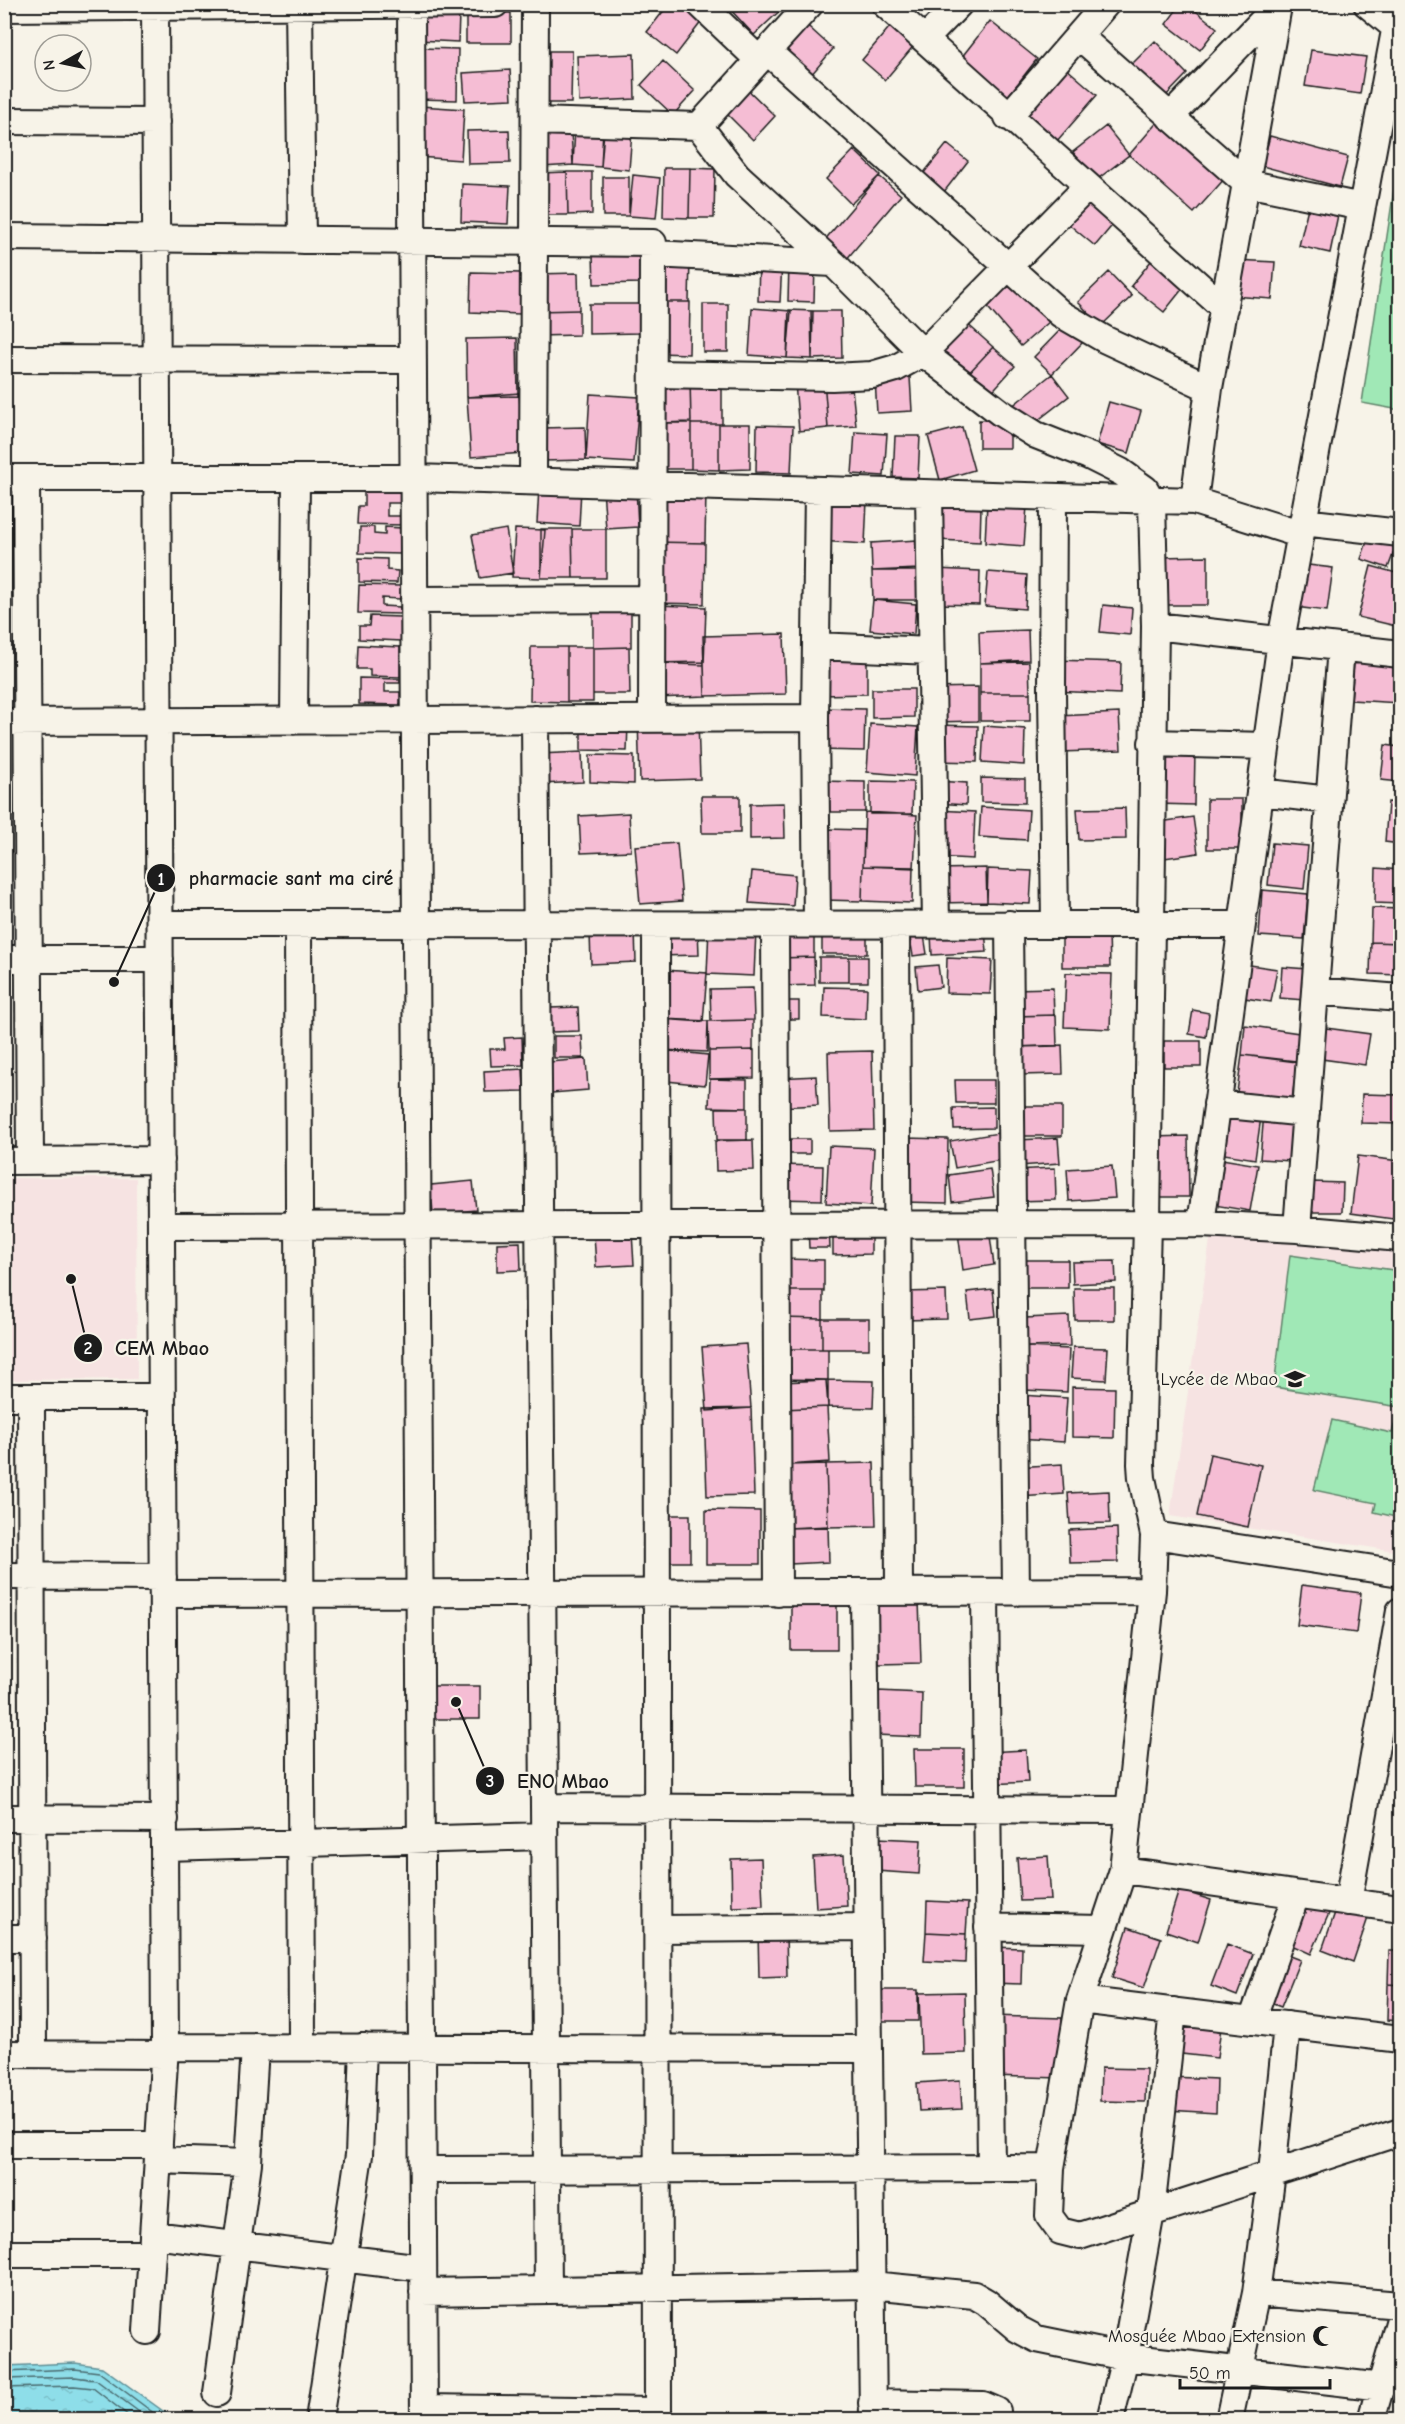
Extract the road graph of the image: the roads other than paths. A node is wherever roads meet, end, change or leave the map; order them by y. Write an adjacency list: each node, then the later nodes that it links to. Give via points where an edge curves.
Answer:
1 (495, 4): 9 (street)
2 (535, 4): 21 (street)
3 (700, 4): 16 (street)
4 (810, 4): 16 (street)
5 (885, 4): 15 (street)
6 (959, 4): 15 (street)
7 (1367, 4): 14 (street)
8 (299, 5): 9 (street); 11 (street); 29 (street)
9 (411, 5): 30 (street)
10 (1278, 5): 19 (street); 24 (street)
11 (155, 6): 12 (street); 22 (street)
12 (4, 8)
13 (1090, 16): 18 (street); 19 (street)
14 (1398, 16): 17 (street)
15 (925, 39): 18 (street)
16 (763, 55): 23 (street); 34 (street)
17 (1393, 91): 26 (street)
18 (1008, 117): 25 (street)
19 (1170, 117): 24 (street)
20 (4, 121): 22 (street)
21 (535, 121): 23 (street); 31 (street)
22 (156, 122): 28 (street)
23 (699, 126): 33 (street, via 737,175)
24 (1246, 183): 26 (street); 35 (street)
25 (1087, 187): 34 (street); 35 (street)
26 (1362, 207): 53 (street)
27 (4, 237): 28 (street)
28 (156, 238): 29 (street); 39 (street)
29 (302, 240): 30 (street)
30 (412, 240): 31 (street); 38 (street)
31 (534, 242): 32 (street, via 653,243); 46 (street)
32 (653, 254): 33 (street); 40 (street)
33 (832, 263): 36 (street)
34 (1008, 268): 36 (street); 41 (street, via 1081,327)
35 (1224, 308): 41 (street)
36 (923, 353): 40 (street, via 896,368 872,375); 51 (street, via 1036,435 1133,479)
37 (4, 359): 39 (street)
38 (413, 360): 39 (street); 45 (street)
39 (157, 361): 43 (street)
40 (653, 374): 47 (street)
41 (1209, 388): 52 (street)
42 (15, 478): 43 (street); 69 (street)
43 (157, 478): 44 (street); 67 (street)
44 (296, 478): 45 (street); 68 (street)
45 (414, 478): 46 (street); 56 (street)
46 (533, 482): 47 (street)
47 (652, 485): 48 (street); 55 (street)
48 (818, 490): 49 (street); 59 (street)
49 (929, 494): 50 (street); 61 (street)
50 (1053, 498): 51 (street); 81 (street)
51 (1152, 501): 52 (street); 57 (street)
52 (1194, 501): 53 (street)
53 (1301, 528): 54 (street); 58 (street)
54 (1401, 533)
55 (652, 599): 56 (street); 65 (street)
56 (414, 600): 66 (street)
57 (1155, 626): 58 (street); 70 (street)
58 (1281, 640): 60 (street); 71 (street)
59 (816, 646): 61 (street); 63 (street)
60 (1341, 647): 62 (street); 73 (street)
61 (931, 651): 79 (street)
62 (1401, 654)
63 (815, 718): 65 (street); 77 (street)
64 (535, 719): 65 (street); 66 (street); 76 (street)
65 (652, 719)
66 (415, 720): 68 (street); 82 (street)
67 (159, 721): 68 (street); 69 (street); 74 (street)
68 (294, 721)
69 (16, 722): 87 (street)
70 (1152, 743): 71 (street); 85 (street)
71 (1266, 746): 72 (street)
72 (1260, 792): 73 (street); 86 (street)
73 (1329, 800): 89 (street)
74 (160, 924): 75 (street); 88 (street)
75 (298, 924): 82 (street); 101 (street)
76 (537, 924): 82 (street); 83 (street); 103 (street)
77 (817, 924): 78 (street); 84 (street)
78 (896, 924): 79 (street); 98 (street)
79 (936, 924): 80 (street)
80 (1009, 924): 81 (street); 99 (street)
81 (1056, 924): 85 (street)
82 (416, 925): 102 (street)
83 (656, 925): 84 (street); 104 (street)
84 (775, 925): 97 (street)
85 (1151, 925): 86 (street); 95 (street)
86 (1242, 925): 91 (street)
87 (16, 959): 88 (street); 94 (street)
88 (160, 959): 93 (street)
89 (1315, 991): 90 (street); 92 (street)
90 (1401, 998)
91 (1217, 1104): 92 (street); 96 (street)
92 (1306, 1113): 105 (street)
93 (161, 1160): 94 (street); 100 (street)
94 (17, 1161)
95 (1147, 1224): 96 (street); 99 (street); 110 (street, via 1141,1464)
96 (1201, 1224): 105 (street)
97 (777, 1225): 98 (street); 104 (street); 122 (street)
98 (897, 1225): 99 (street); 117 (street)
99 (1011, 1225): 119 (street)
100 (161, 1226): 101 (street); 109 (street)
101 (299, 1226): 102 (street); 123 (street)
102 (418, 1226): 103 (street); 124 (street)
103 (540, 1226): 104 (street); 120 (street)
104 (656, 1226): 121 (street)
105 (1297, 1229): 106 (street)
106 (1401, 1238)
107 (4, 1397): 108 (street)
108 (31, 1397): 109 (street); 113 (street)
109 (162, 1397): 114 (street)
110 (1154, 1535): 111 (street); 115 (street)
111 (1401, 1573)
112 (4, 1576): 113 (street)
113 (31, 1576): 114 (street); 132 (street)
114 (163, 1586): 123 (street); 133 (street)
115 (1152, 1591): 119 (street); 130 (street)
116 (864, 1592): 117 (street); 122 (street); 128 (street)
117 (899, 1592): 118 (street)
118 (985, 1592): 119 (street); 129 (street)
119 (1016, 1592)
120 (542, 1593): 121 (street); 124 (street); 126 (street)
121 (657, 1593): 122 (street); 127 (street)
122 (778, 1593)
123 (300, 1594): 124 (street); 136 (street)
124 (420, 1594): 135 (street)
125 (1401, 1611): 140 (street)
126 (544, 1807): 127 (street); 134 (street)
127 (657, 1807): 128 (street); 144 (street)
128 (867, 1808): 129 (street); 142 (street)
129 (987, 1809): 130 (street); 143 (street)
130 (1129, 1809): 138 (street)
131 (4, 1818): 132 (street)
132 (32, 1818): 133 (street); 147 (street)
133 (165, 1819): 137 (street)
134 (544, 1836): 135 (street); 157 (street)
135 (421, 1839): 136 (street); 156 (street)
136 (301, 1843): 137 (street); 154 (street)
137 (165, 1847): 160 (street)
138 (1123, 1870): 139 (street); 145 (street)
139 (1296, 1895): 140 (street); 150 (street)
140 (1348, 1902): 141 (street)
141 (1401, 1910)
142 (868, 1927): 144 (street); 159 (street)
143 (988, 1927): 145 (street); 167 (street)
144 (657, 1929): 158 (street)
145 (1103, 1929): 148 (street)
146 (4, 1938): 147 (street)
147 (33, 1938): 162 (street)
148 (1080, 2000): 149 (street); 168 (street)
149 (1173, 2011): 150 (street); 174 (street)
150 (1252, 2021): 151 (street)
151 (1287, 2025): 152 (street); 173 (street)
152 (1401, 2039)
153 (255, 2047): 154 (street); 160 (street); 166 (street)
154 (302, 2047): 155 (street)
155 (363, 2047): 156 (street); 178 (street, via 359,2155)
156 (422, 2048): 157 (street); 172 (street)
157 (546, 2048): 158 (street); 169 (street)
158 (658, 2048): 159 (street); 170 (street)
159 (869, 2049): 171 (street)
160 (165, 2051): 162 (street); 165 (street)
161 (4, 2054): 162 (street)
162 (33, 2054)
163 (1401, 2132): 173 (street)
164 (4, 2145): 165 (street)
165 (159, 2153): 166 (street); 175 (street)
166 (248, 2163): 176 (street)
167 (991, 2168): 168 (street); 171 (street)
168 (1051, 2168): 174 (street, via 1049,2216 1060,2231 1080,2236)
169 (547, 2169): 170 (street); 172 (street); 182 (street)
170 (658, 2169): 171 (street); 181 (street)
171 (870, 2169): 180 (street)
172 (423, 2170): 179 (street)
173 (1272, 2173): 174 (street); 183 (street)
174 (1151, 2212): 187 (street)
175 (153, 2245): 176 (street); 177 (street); 186 (street)
176 (237, 2246): 178 (street); 190 (street)
177 (4, 2254)
178 (344, 2259): 179 (street); 194 (street)
179 (423, 2280): 182 (street); 192 (street)
180 (871, 2285): 181 (street); 187 (street, via 974,2295 1037,2339); 191 (street)
181 (658, 2288): 182 (street); 193 (street)
182 (548, 2290)
183 (1256, 2293): 184 (street); 188 (street)
184 (1401, 2305)
185 (1401, 2319): 189 (street)
186 (147, 2331)
187 (1125, 2358): 188 (street); 196 (street)
188 (1240, 2370): 189 (street); 197 (street)
189 (1382, 2386): 198 (street)
190 (217, 2393)
191 (872, 2411): 195 (street, via 983,2405 997,2411)
192 (424, 2414): 193 (street)
193 (658, 2415)
194 (319, 2420)
195 (996, 2420)
196 (1110, 2420)
197 (1228, 2420)
198 (1371, 2420)

